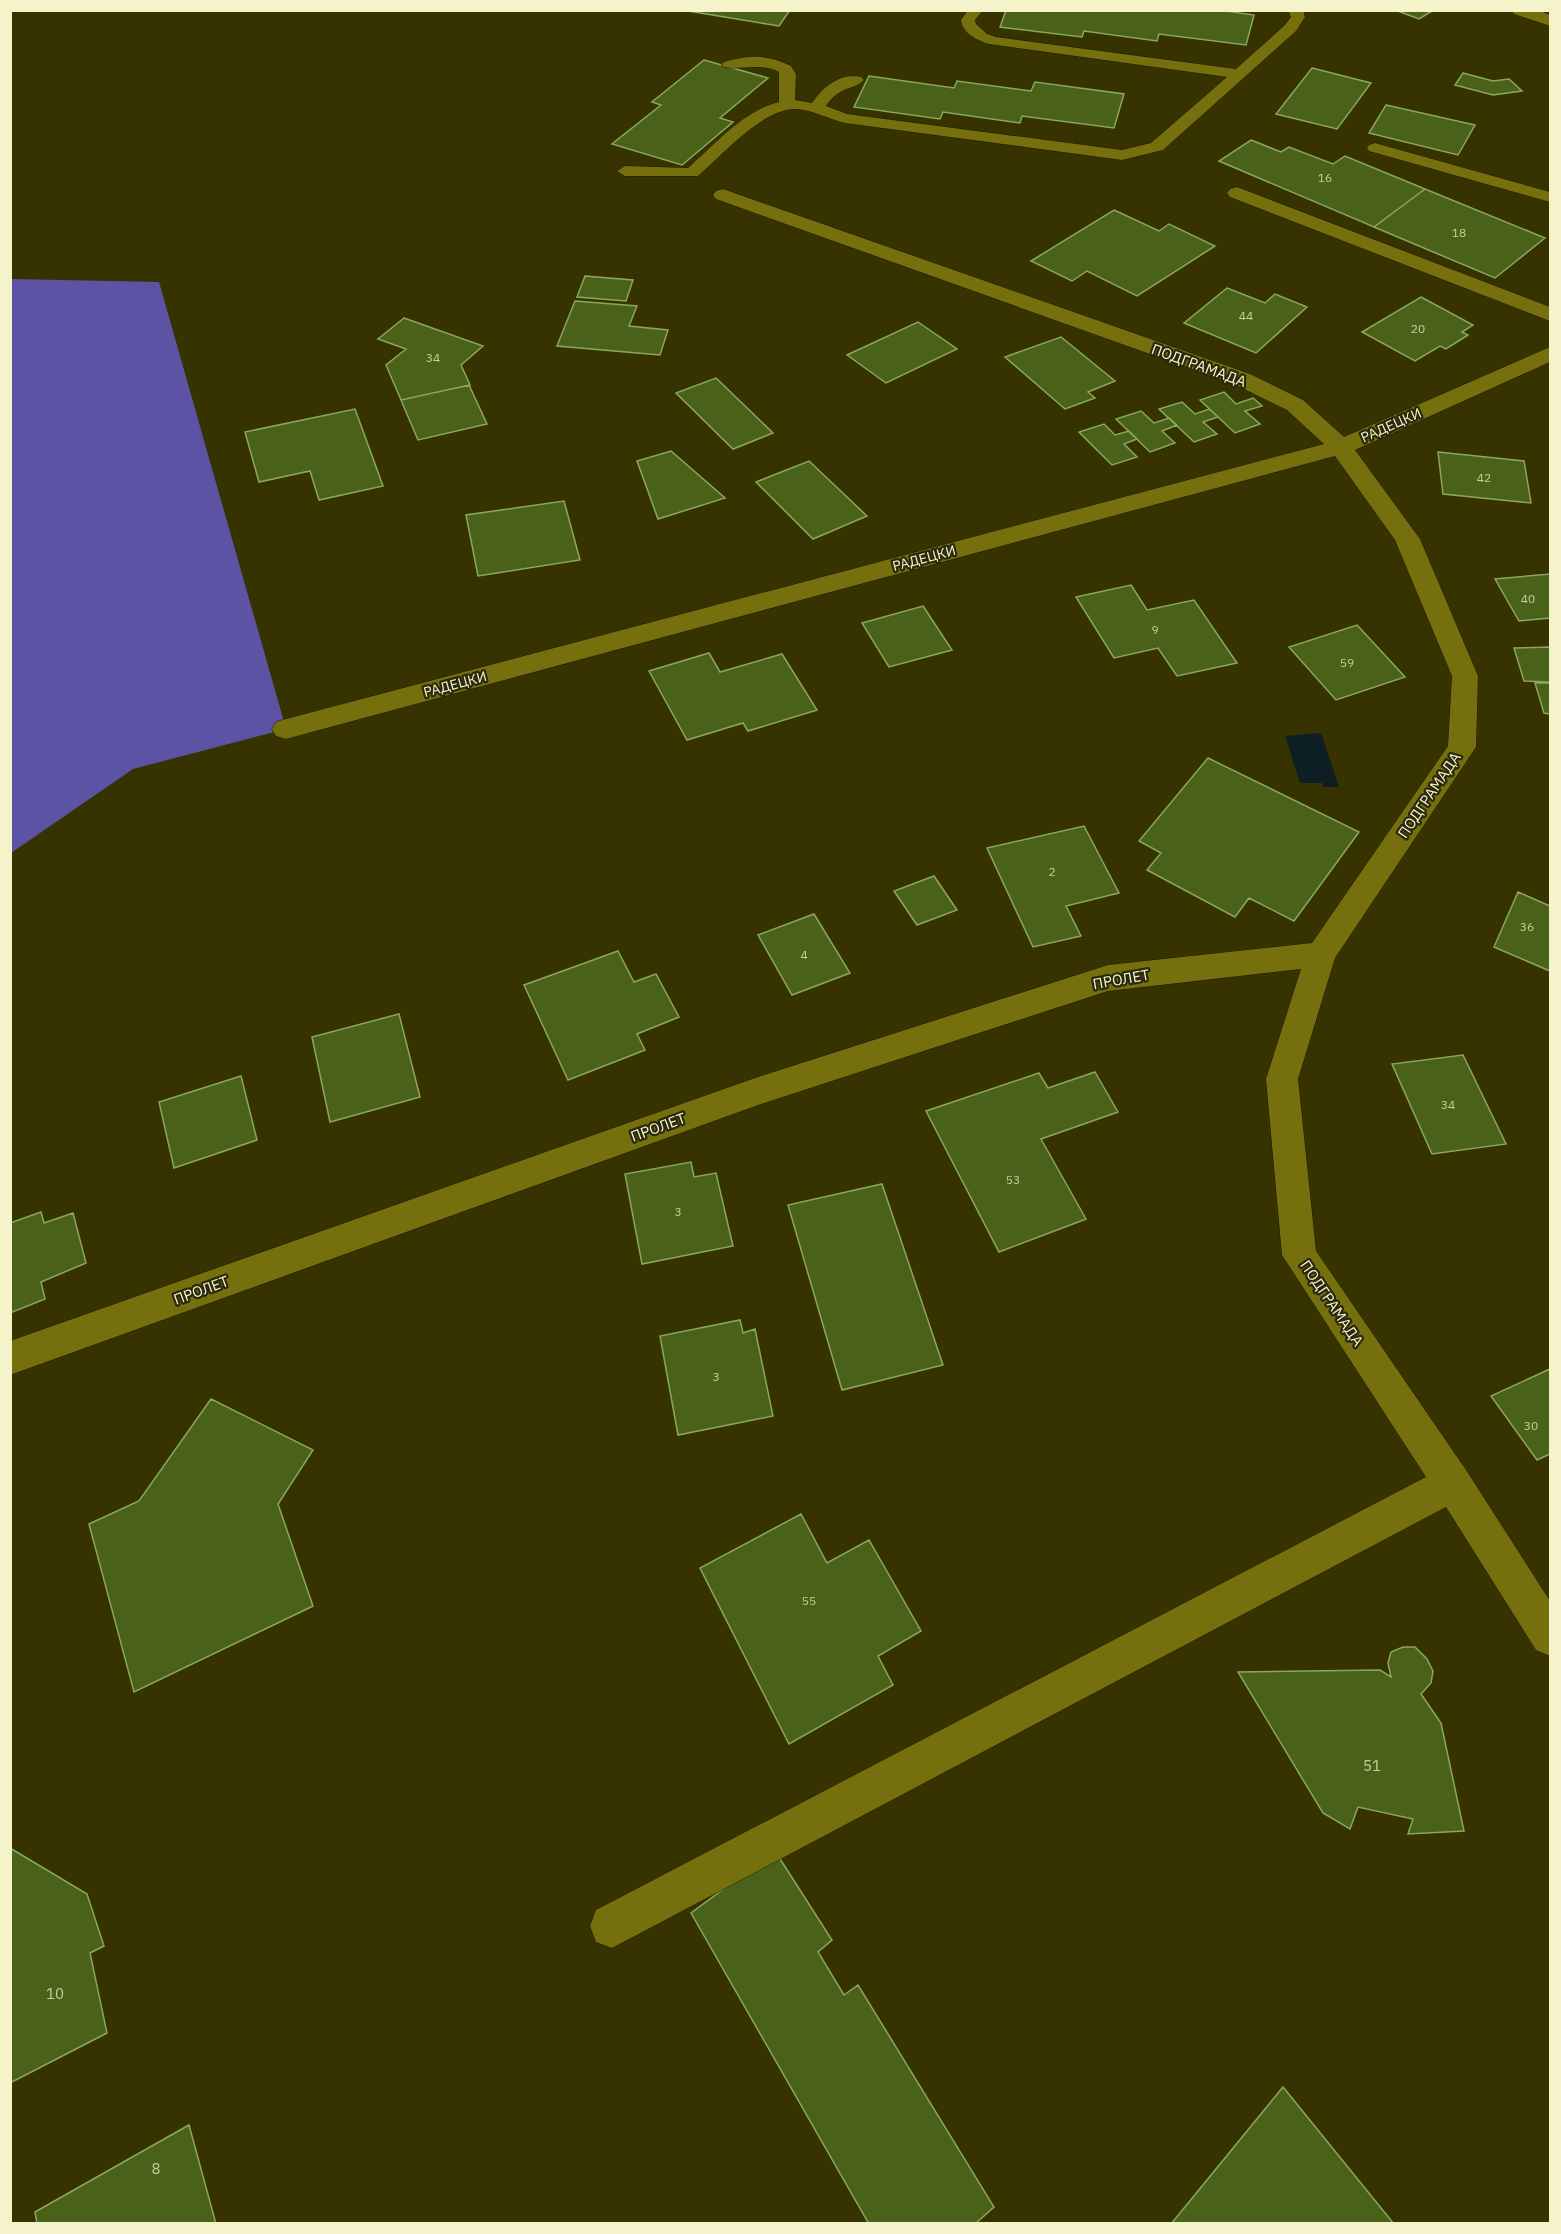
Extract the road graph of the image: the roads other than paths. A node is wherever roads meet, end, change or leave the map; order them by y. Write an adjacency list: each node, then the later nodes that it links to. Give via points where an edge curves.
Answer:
1 (976, 10): 6 (lane, via 968,20 969,26 994,41)
2 (1295, 10): 6 (lane, via 1299,17 1291,28)
3 (1520, 10): 4 (street)
4 (1551, 21)
5 (729, 65): 8 (lane, via 756,61 786,69)
6 (1238, 74): 9 (lane, via 1157,147 1122,155 844,118)
7 (856, 80): 9 (lane, via 835,86)
8 (787, 104): 9 (lane); 11 (lane, via 770,108 692,173)
9 (816, 109)
10 (1375, 148): 14 (lane)
11 (625, 171)
12 (1237, 193): 15 (street)
13 (723, 195): 17 (street, ПОДГРАМАДА, via 1242,379 1295,405)
14 (1551, 197)
15 (1551, 315)
16 (1551, 354): 17 (street, РАДЕЦКИ)
17 (1341, 447): 18 (street, РАДЕЦКИ); 19 (street, ПОДГРАМАДА, via 1407,539 1465,676 1462,747)
18 (286, 729)
19 (1321, 954): 20 (street, ПРОЛЕТ, via 1108,978 758,1091); 21 (street, ПОДГРАМАДА, via 1282,1079 1299,1255)
20 (10, 1358)
21 (1453, 1483): 22 (street, ПОДГРАМАДА); 23 (street)
22 (1551, 1636)
23 (612, 1926)

